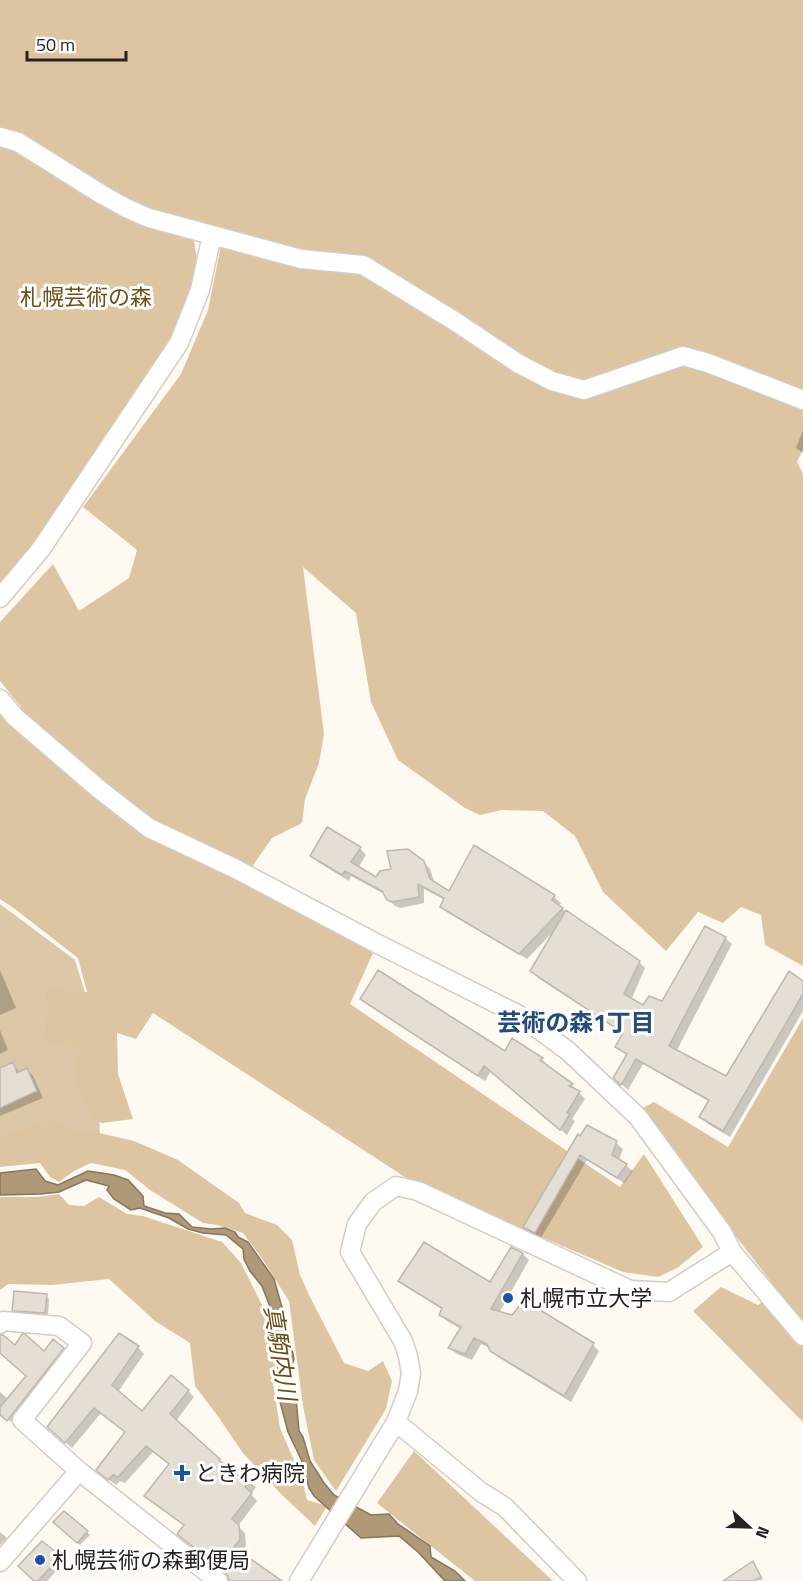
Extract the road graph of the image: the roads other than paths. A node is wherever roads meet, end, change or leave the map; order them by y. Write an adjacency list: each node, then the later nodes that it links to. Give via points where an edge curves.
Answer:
1 (0, 137): 2 (street, via 18,142 126,208)
2 (212, 235): 3 (street, via 301,259 363,265 519,364 552,381 584,390 683,356); 4 (street, via 200,290 179,343 41,549)
3 (803, 400)
4 (0, 598)
5 (0, 699): 6 (street, via 32,732 149,828 519,1015 568,1051 638,1117 722,1232)
6 (732, 1252): 8 (street); 9 (street, via 669,1292 630,1290 418,1191 396,1186 373,1202 357,1224 350,1252 408,1356 408,1391)
7 (0, 1324): 10 (street, via 3,1321 59,1326 82,1342 22,1420)
8 (803, 1335)
9 (396, 1422): 13 (street); 14 (street, via 505,1507)
10 (79, 1471): 11 (street); 12 (street)
11 (0, 1562)
12 (219, 1581)
13 (298, 1581)
14 (578, 1581)

